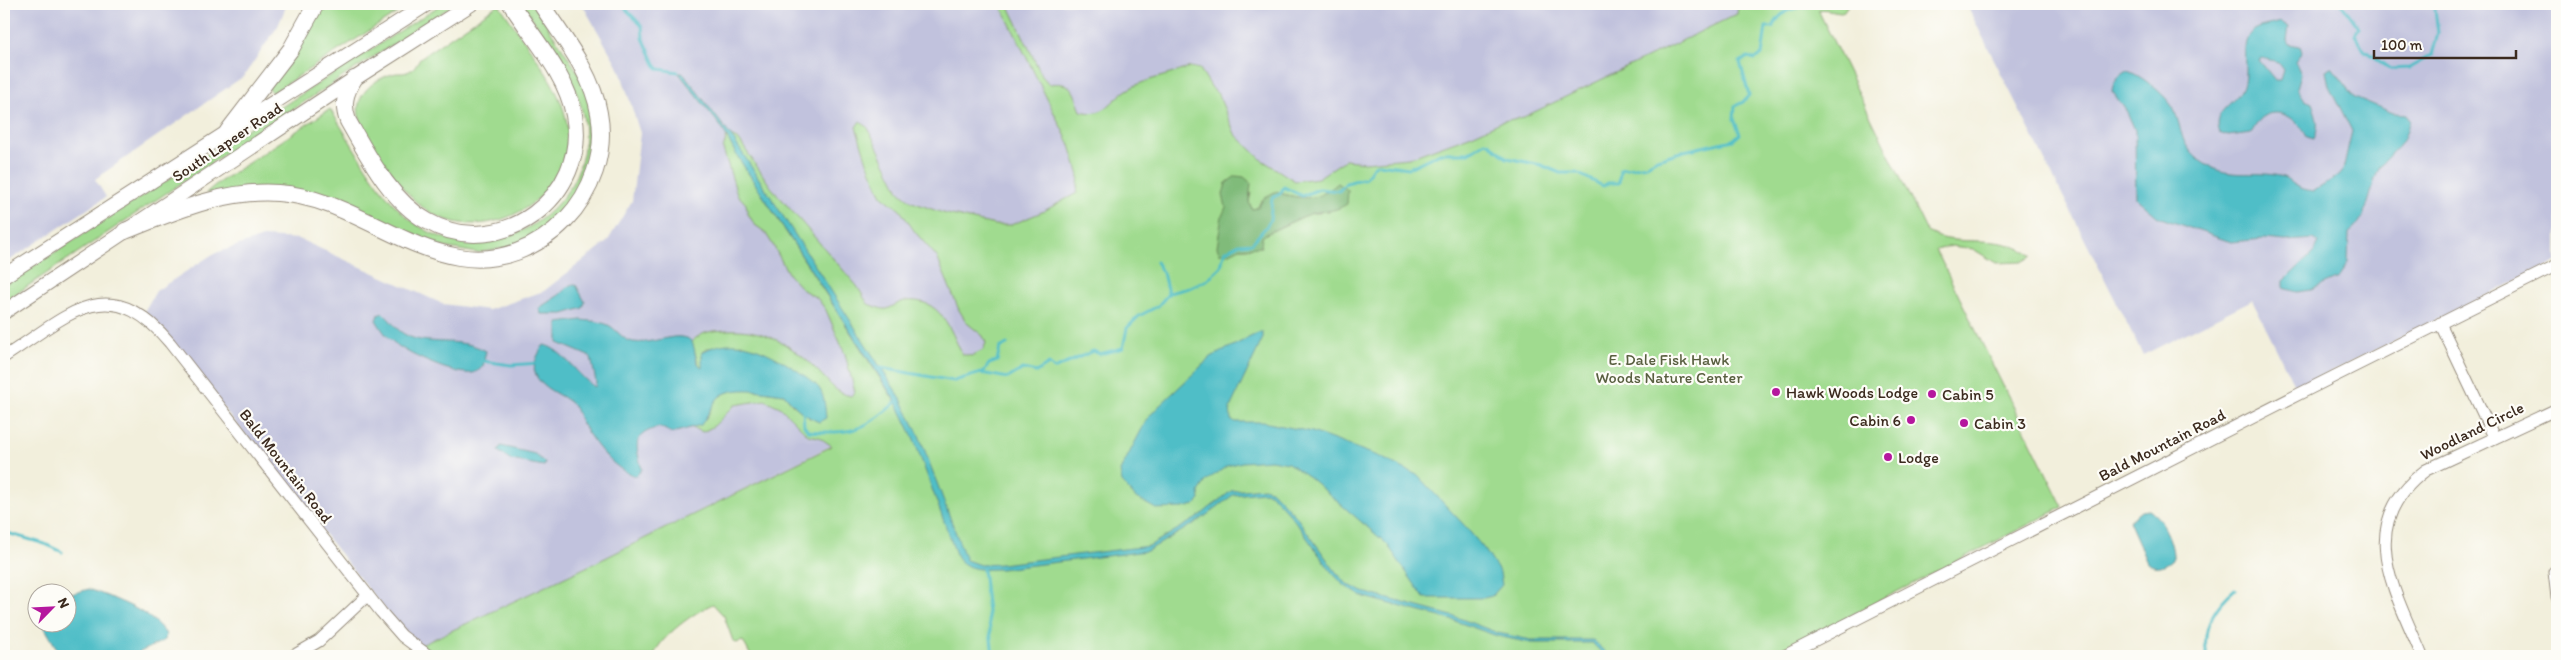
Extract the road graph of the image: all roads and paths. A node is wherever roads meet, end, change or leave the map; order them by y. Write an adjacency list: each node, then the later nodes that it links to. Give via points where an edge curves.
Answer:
1 (316, 4): 7 (highway, via 291,49)
2 (427, 4): 7 (main road, South Lapeer Road)
3 (471, 4): 6 (main road, South Lapeer Road)
4 (541, 4): 8 (highway, via 592,87 600,115 601,144 596,170 578,206 562,225 534,244 500,256 460,257 424,247 332,204 277,193 214,200)
5 (514, 8): 6 (highway, via 563,83 577,130 572,162 560,190 541,210 518,225 480,234 454,232 426,221 407,207 384,178 348,121 344,105)
6 (354, 78): 8 (main road, South Lapeer Road)
7 (228, 131): 10 (main road, South Lapeer Road)
8 (125, 231): 11 (main road, South Lapeer Road)
9 (2557, 265): 12 (street, Bald Mountain Road)
10 (4, 276)
11 (4, 312)
12 (2440, 323): 15 (street); 21 (street, Bald Mountain Road)
13 (4, 357): 17 (street, Bald Mountain Road, via 81,309 113,303 140,313 162,334)
14 (2557, 409): 15 (street, Woodland Circle)
15 (2494, 437): 22 (street, Woodland Circle, via 2426,470 2413,480 2391,511 2384,555 2392,585)
16 (2554, 572): 18 (street)
17 (368, 595): 19 (street, via 319,640); 20 (street, Bald Mountain Road, via 402,636)
18 (2557, 597)
19 (293, 656)
20 (429, 656)
21 (1784, 656)
22 (2422, 656)

